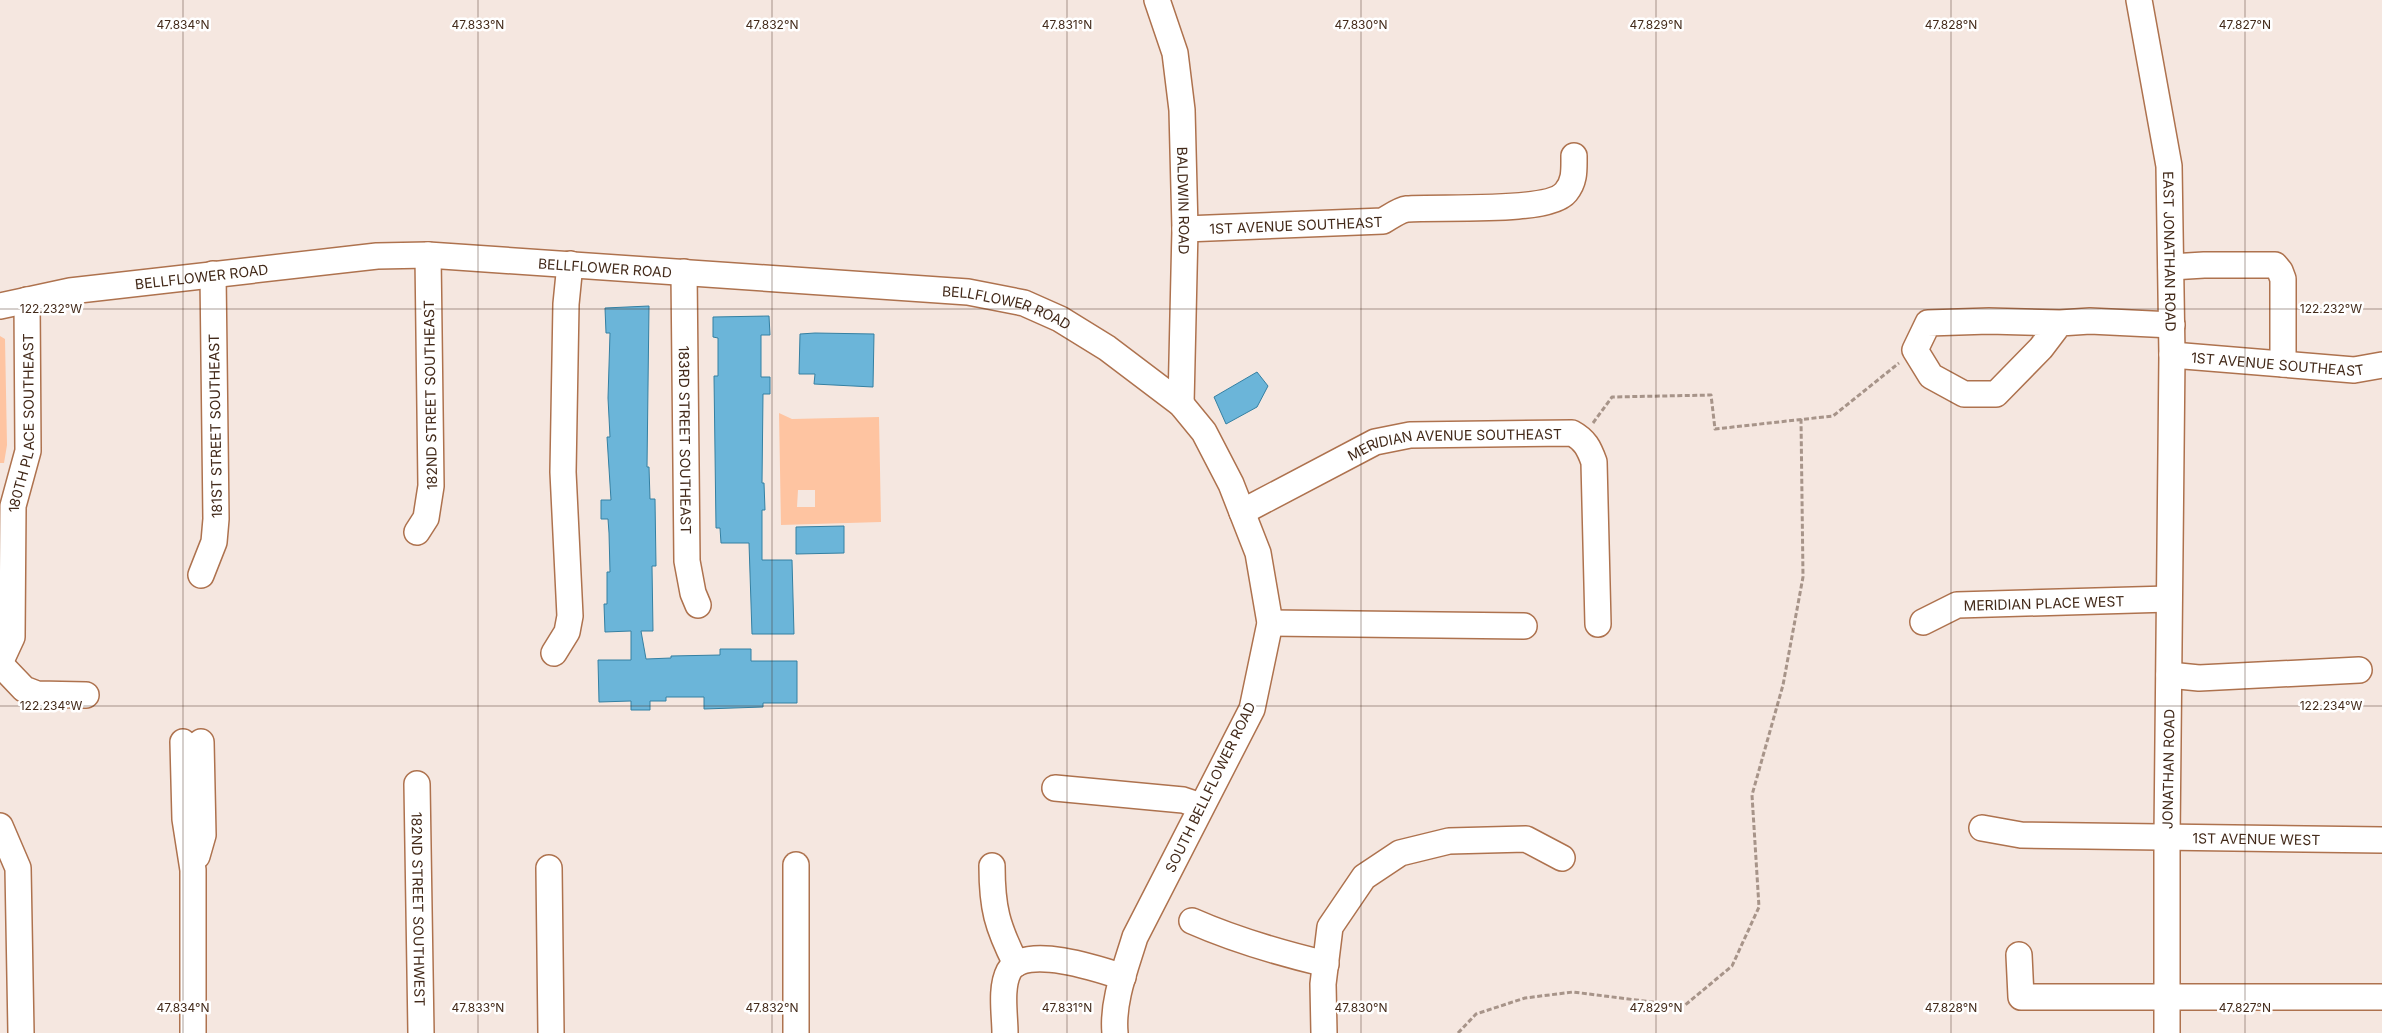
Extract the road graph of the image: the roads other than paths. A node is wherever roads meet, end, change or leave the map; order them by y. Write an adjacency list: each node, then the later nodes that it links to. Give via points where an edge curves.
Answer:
1 (1156, 0): 4 (street, BALDWIN ROAD, via 1175,54 1182,110)
2 (2139, 0): 7 (street, EAST JONATHAN ROAD, via 2169,166)
3 (1574, 156): 4 (street, 1ST AVENUE SOUTHEAST, via 1574,177 1565,194 1550,202 1404,209 1383,221)
4 (1185, 229): 17 (street, BALDWIN ROAD)
5 (428, 255): 6 (street, BELLFLOWER ROAD); 9 (street, BELLFLOWER ROAD, via 377,256); 20 (street, 182ND STREET SOUTHEAST, via 432,486 426,518)
6 (570, 264): 8 (street, BELLFLOWER ROAD); 28 (street, via 566,304 563,472 570,616 567,632)
7 (2171, 267): 13 (street, EAST JONATHAN ROAD); 15 (street, via 2275,265 2282,279)
8 (684, 272): 17 (street, BELLFLOWER ROAD, via 940,289 1024,303 1107,348); 23 (street, 183RD STREET SOUTHEAST, via 687,561)
9 (213, 274): 10 (street, BELLFLOWER ROAD, via 70,291); 21 (street, 181ST STREET SOUTHEAST, via 216,519 214,542)
10 (27, 300): 11 (street, BELLFLOWER ROAD); 29 (street, 180TH PLACE SOUTHEAST, via 28,451 13,506 12,637)
11 (0, 306)
12 (2060, 323): 12 (street, via 2041,348 1996,394 1964,394 1939,381 1931,376 1915,350 1928,323); 13 (street, via 2090,321)
13 (2172, 325): 14 (street, EAST JONATHAN ROAD)
14 (2172, 354): 15 (street, 1ST AVENUE SOUTHEAST); 18 (street, EAST JONATHAN ROAD)
15 (2283, 364): 16 (street, 1ST AVENUE SOUTHEAST, via 2354,370)
16 (2382, 365)
17 (1181, 404): 19 (street, SOUTH BELLFLOWER ROAD, via 1204,432)
18 (2170, 504): 22 (street, JONATHAN ROAD)
19 (1242, 512): 25 (street, SOUTH BELLFLOWER ROAD, via 1258,553); 26 (street, MERIDIAN AVENUE SOUTHEAST, via 1360,449 1391,437 1572,433 1582,438 1594,462)
20 (417, 532)
21 (201, 575)
22 (2169, 599): 24 (street, MERIDIAN PLACE WEST, via 1957,605); 31 (street, JONATHAN ROAD)
23 (698, 605)
24 (1924, 622)
25 (1270, 623): 27 (street); 36 (street, SOUTH BELLFLOWER ROAD, via 1252,709)
26 (1598, 624)
27 (1524, 626)
28 (554, 653)
29 (0, 663): 32 (street, via 24,689 37,694)
30 (2359, 670): 31 (street, via 2200,678)
31 (2168, 675): 39 (street, JONATHAN ROAD)
32 (86, 695)
33 (192, 742): 53 (street, via 185,819 192,870)
34 (417, 784): 54 (street, 182ND STREET SOUTHWEST)
35 (1055, 788): 36 (street, via 1183,800)
36 (1202, 806): 49 (street, SOUTH BELLFLOWER ROAD, via 1135,937)
37 (0, 826): 52 (street, via 18,868)
38 (1982, 828): 39 (street, 1ST AVENUE WEST, via 2021,835)
39 (2167, 836): 40 (street, 1ST AVENUE WEST); 50 (street, JONATHAN ROAD)
40 (2382, 840)
41 (1562, 858): 48 (street, via 1526,839 1449,841 1400,853 1364,877 1330,927)
42 (796, 865): 56 (street)
43 (992, 866): 47 (street, via 994,911)
44 (549, 868): 55 (street)
45 (1192, 921): 48 (street, via 1276,952)
46 (2019, 955): 50 (street, via 2021,997)
47 (1016, 964): 49 (street, via 1020,960 1038,958 1100,969); 57 (street, via 1009,971 1004,986)
48 (1326, 964): 59 (street)
49 (1122, 977): 58 (street, SOUTH BELLFLOWER ROAD, via 1114,1020)
50 (2167, 997): 51 (street); 60 (street, JONATHAN ROAD)
51 (2382, 997)
52 (21, 1033)
53 (193, 1033)
54 (421, 1033)
55 (550, 1033)
56 (796, 1033)
57 (1005, 1033)
58 (1115, 1033)
59 (1324, 1033)
60 (2167, 1033)

